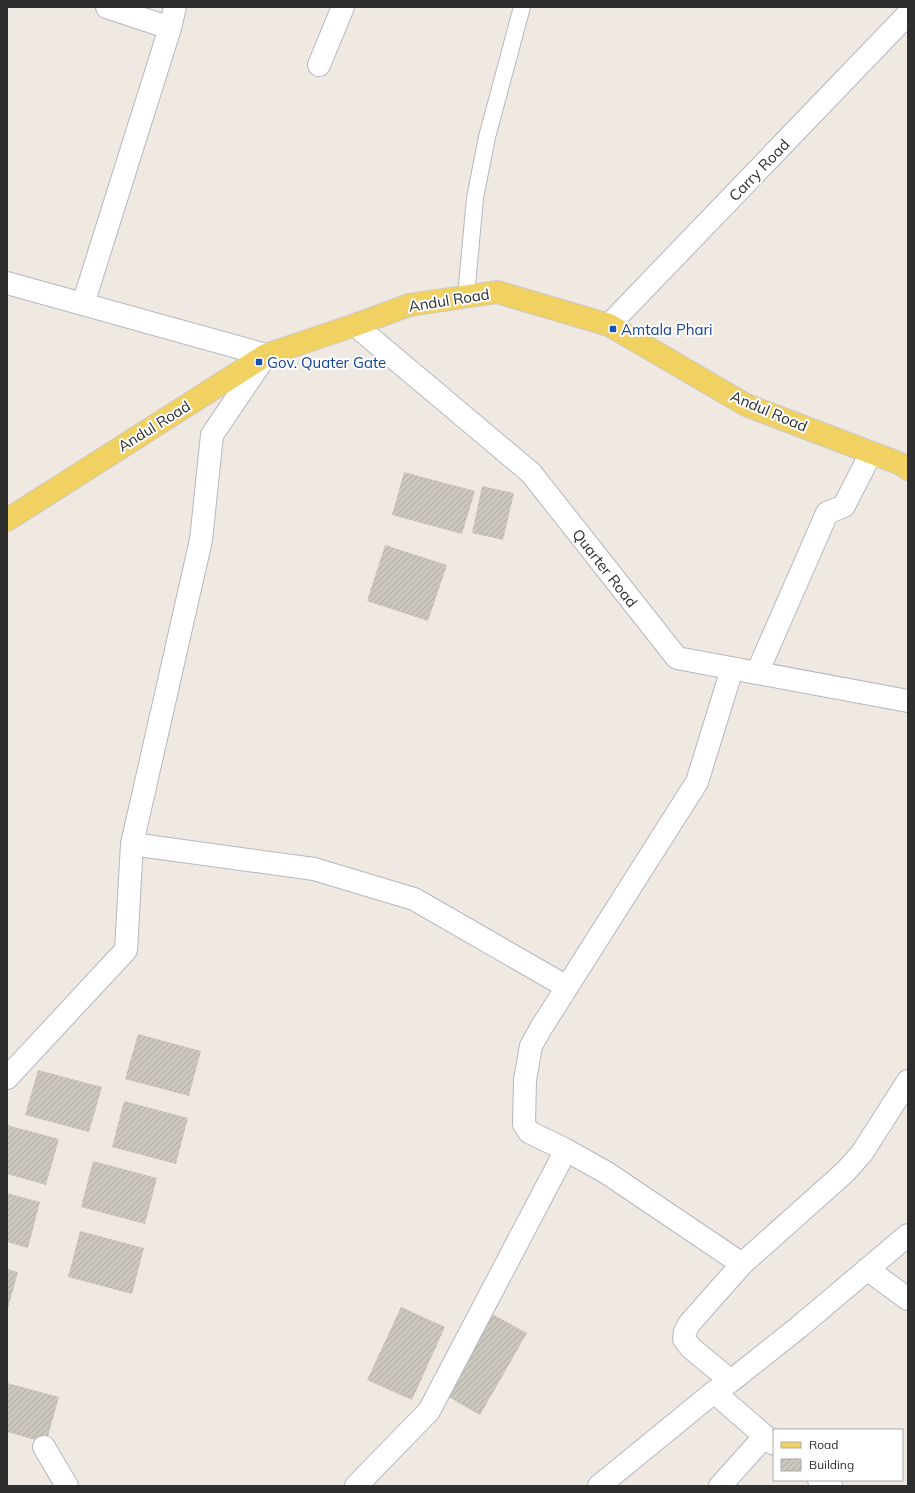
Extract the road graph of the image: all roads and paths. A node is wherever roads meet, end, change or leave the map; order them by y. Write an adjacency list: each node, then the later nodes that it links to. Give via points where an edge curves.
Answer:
1 (106, 7): 6 (street)
2 (175, 7): 6 (street)
3 (343, 7): 7 (street)
4 (522, 7): 9 (lane, via 487,137 474,198)
5 (908, 14): 12 (street, Carry Road)
6 (170, 28): 10 (street)
7 (319, 65)
8 (7, 283): 10 (street)
9 (466, 296): 11 (main road, Andul Road, via 409,305); 12 (main road, Andul Road, via 497,292)
10 (83, 304): 13 (street)
11 (355, 325): 13 (main road, Andul Road); 17 (street, Quarter Road, via 530,473 677,658)
12 (609, 325): 14 (main road, Andul Road, via 746,405)
13 (266, 355): 16 (main road, Andul Road); 20 (street, via 212,435 201,540)
14 (872, 453): 15 (main road, Andul Road); 18 (street, via 844,506 826,513)
15 (908, 468)
16 (7, 520)
17 (732, 669): 18 (street, Quarter Road); 21 (street, via 696,782)
18 (757, 673): 19 (street, Quarter Road)
19 (908, 701)
20 (132, 844): 21 (street, via 314,869 414,898); 22 (street, via 126,950)
21 (567, 987): 24 (street, via 531,1046 525,1080 524,1124 529,1132)
22 (7, 1078)
23 (908, 1081): 26 (street, via 862,1152 845,1172)
24 (566, 1150): 26 (street, via 607,1173); 34 (street, via 429,1411)
25 (908, 1235): 27 (street)
26 (742, 1264): 29 (street, via 689,1324 685,1332 684,1339)
27 (867, 1269): 28 (street); 29 (street, via 799,1327)
28 (908, 1299)
29 (722, 1387): 30 (street); 35 (street)
30 (769, 1440): 36 (street)
31 (44, 1447): 33 (street)
32 (821, 1481): 37 (street)
33 (67, 1486)
34 (356, 1486)
35 (599, 1486)
36 (720, 1486)
37 (831, 1486)

